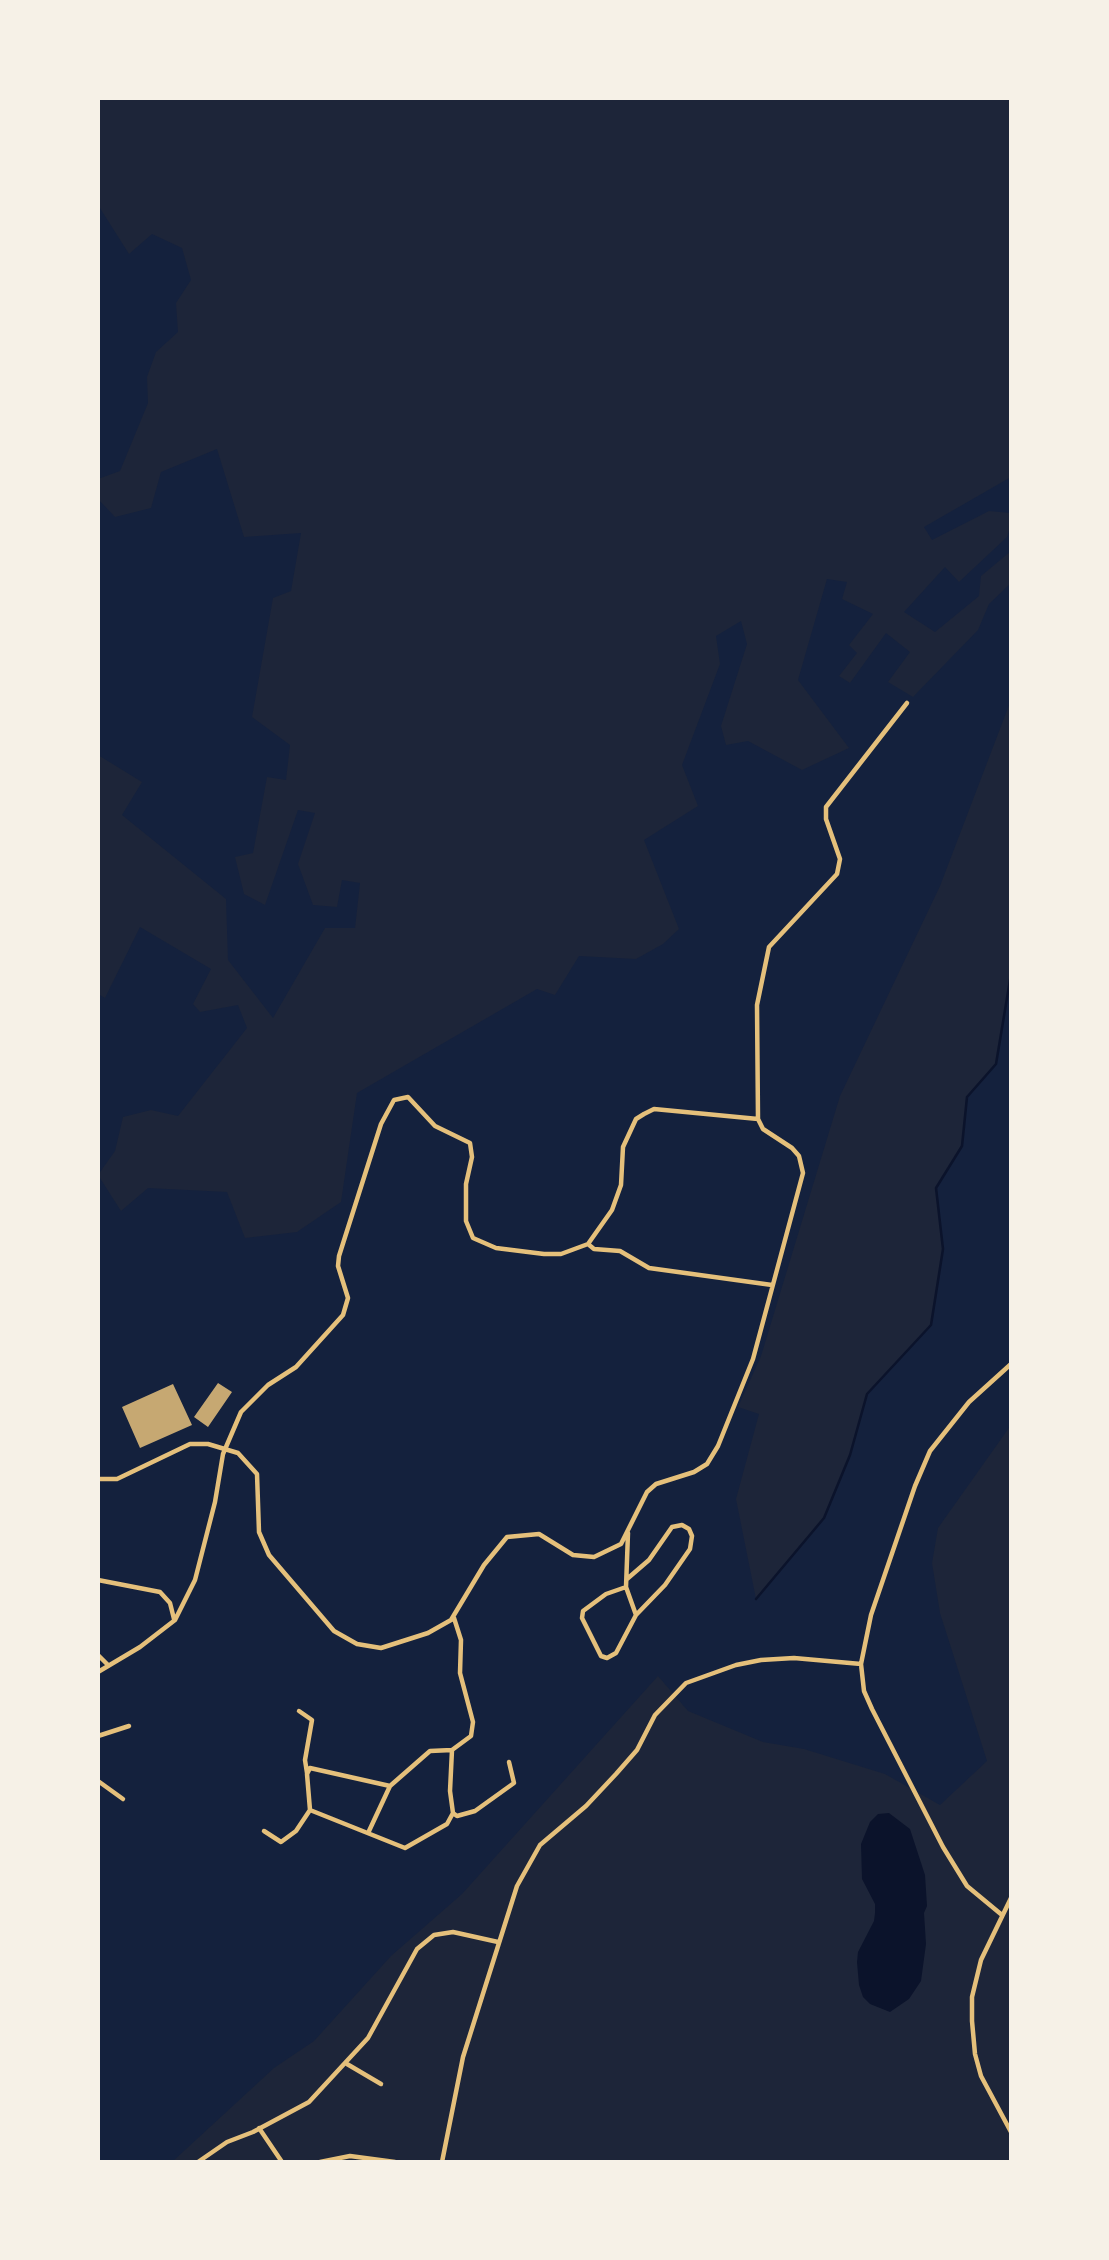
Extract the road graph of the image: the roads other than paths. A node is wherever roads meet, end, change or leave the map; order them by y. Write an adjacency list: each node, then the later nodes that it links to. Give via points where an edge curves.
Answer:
1 (907, 703): 2 (street, via 826,807 840,859 836,874 769,947 757,1005)
2 (758, 1119): 3 (street, via 654,1109 636,1119 623,1147 617,1198); 4 (street, via 763,1129 799,1156 803,1173)
3 (588, 1244): 4 (street, via 594,1250 620,1251 649,1268); 6 (street, via 561,1254 544,1254 478,1242 466,1221 470,1143 435,1126 408,1097 394,1100 339,1256 348,1298 343,1315 296,1367 246,1405)
4 (772, 1285): 8 (street, via 753,1359 712,1458 694,1472 656,1484 647,1492)
5 (1011, 1364): 16 (street, via 969,1402 930,1451 871,1615)
6 (225, 1448): 7 (street, via 190,1444 117,1479); 13 (street, via 246,1459 257,1474 259,1532 264,1547 334,1631 357,1644 381,1648 428,1633); 14 (street, via 203,1555)
7 (98, 1479)
8 (628, 1532): 9 (street); 13 (street, via 621,1544 584,1558 539,1534 507,1537)
9 (627, 1579): 11 (street); 12 (street, via 649,1560 672,1527 689,1529 690,1549)
10 (98, 1580): 14 (street, via 160,1592 170,1603)
11 (626, 1587): 12 (street); 12 (street, via 606,1594 583,1611 597,1653 607,1658 616,1653)
12 (636, 1615)
13 (453, 1617): 22 (street, via 461,1640 460,1673 474,1727 467,1740)
14 (175, 1620): 17 (street)
15 (98, 1655): 17 (street)
16 (861, 1664): 33 (street, via 872,1709 943,1847 967,1886); 34 (street, via 761,1660 686,1683 655,1715 638,1750 586,1806 540,1845 517,1886)
17 (108, 1665): 18 (street)
18 (98, 1672)
19 (299, 1711): 24 (street, via 312,1720)
20 (129, 1726): 21 (street)
21 (98, 1736)
22 (452, 1750): 26 (street, via 430,1751); 29 (street)
23 (509, 1762): 29 (street, via 514,1783 475,1811 462,1817)
24 (307, 1774): 26 (street, via 312,1768); 28 (street)
25 (98, 1781): 27 (street)
26 (390, 1786): 31 (street)
27 (123, 1799)
28 (310, 1810): 30 (street, via 286,1841 275,1841); 31 (street)
29 (453, 1813): 31 (street, via 447,1824 405,1848)
30 (264, 1831)
31 (369, 1831)
32 (1011, 1898): 33 (street)
33 (1002, 1915): 38 (street, via 981,1960 971,2021 981,2076)
34 (498, 1942): 35 (street, via 453,1932 434,1935 417,1949 383,2016); 43 (street, via 463,2057)
35 (347, 2064): 36 (street); 37 (street, via 309,2102)
36 (381, 2084)
37 (260, 2128): 39 (street, via 227,2141); 40 (street)
38 (1011, 2132)
39 (198, 2162)
40 (282, 2162)
41 (320, 2162): 42 (street, via 350,2156)
42 (395, 2162)
43 (442, 2162)

